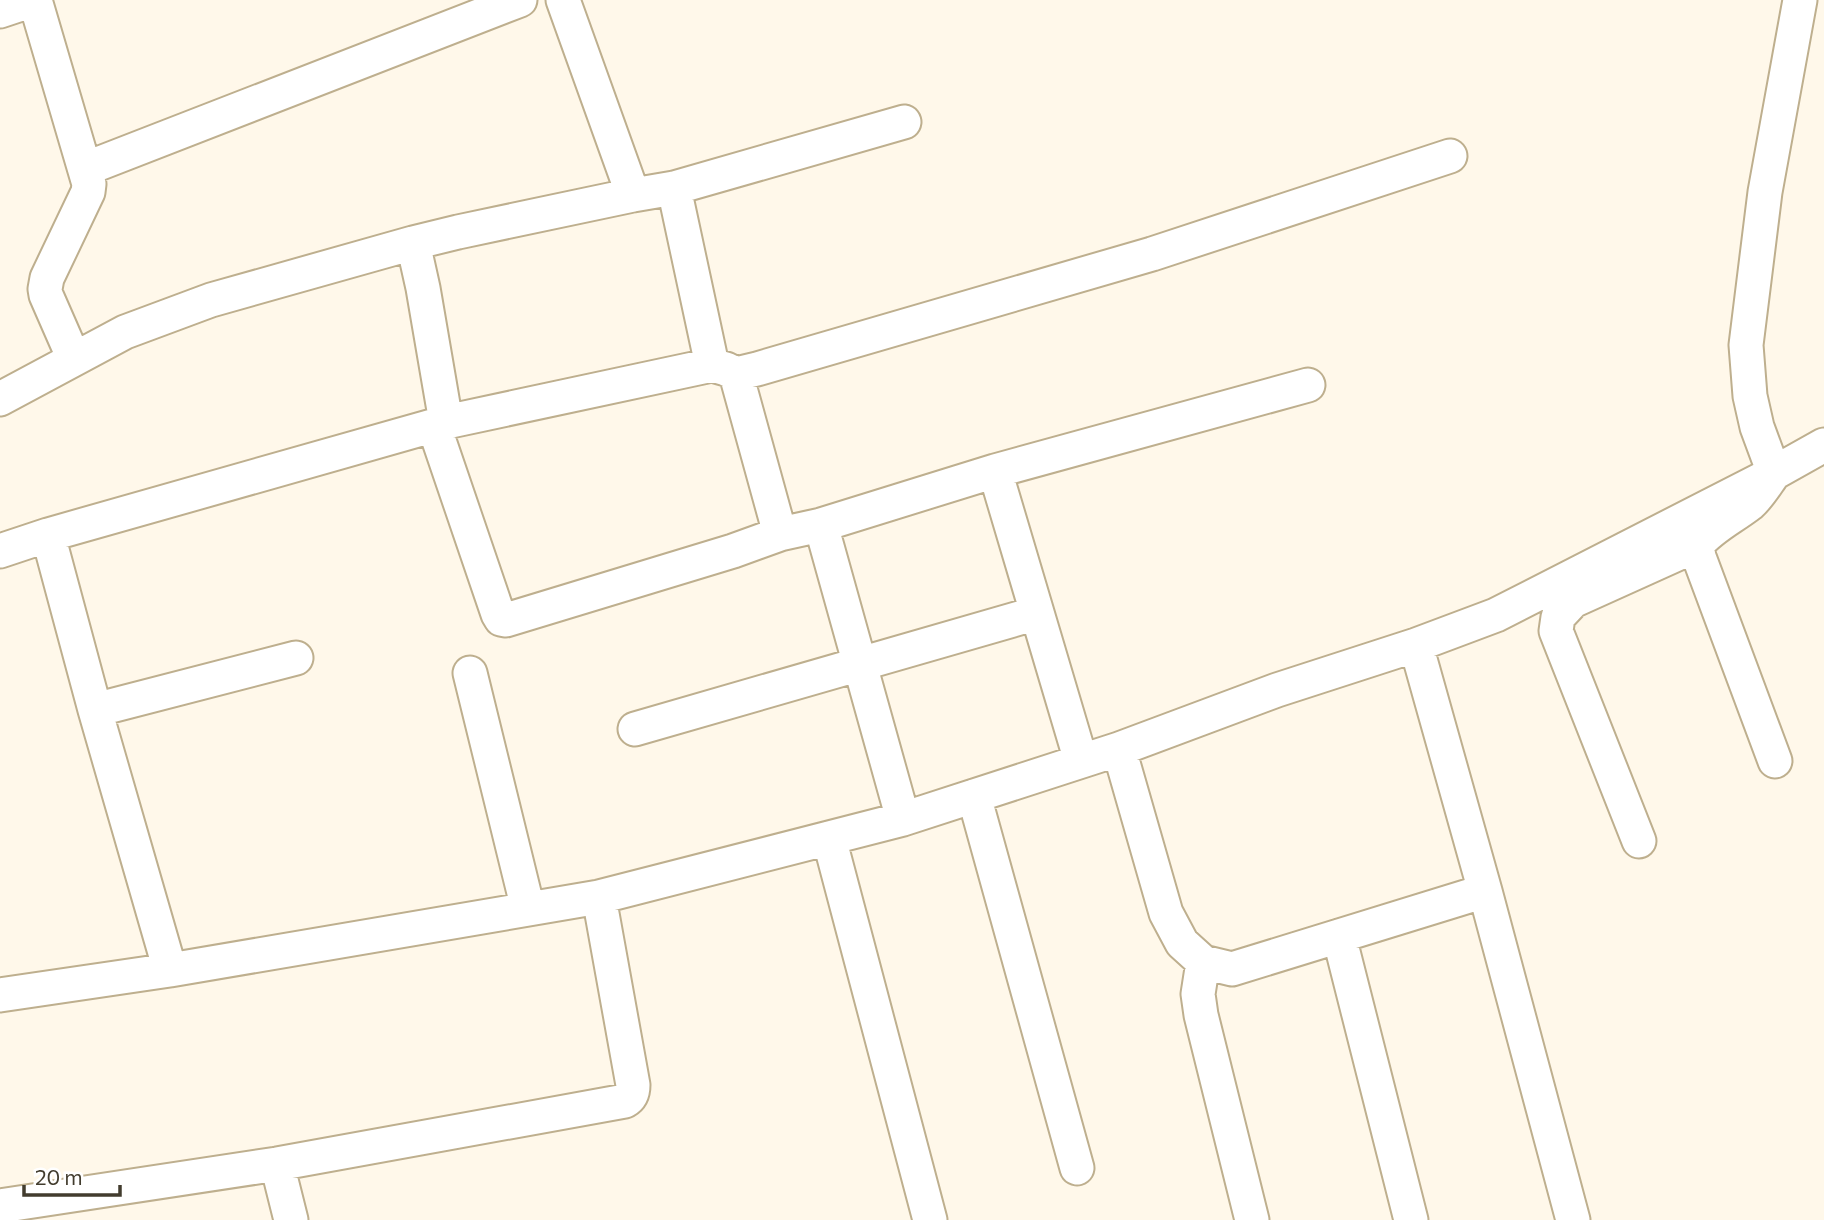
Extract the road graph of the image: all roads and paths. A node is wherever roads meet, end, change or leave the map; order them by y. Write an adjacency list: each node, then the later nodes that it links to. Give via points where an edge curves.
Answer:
1 (34, 0): 5 (street); 8 (street)
2 (520, 0): 8 (street)
3 (563, 0): 10 (street)
4 (1800, 0): 19 (street, via 1765,192 1746,345 1750,396)
5 (0, 11)
6 (904, 121): 9 (street)
7 (1450, 156): 13 (street, via 964,310 757,369)
8 (85, 169): 12 (street, via 88,192 44,289)
9 (674, 188): 10 (street); 13 (street)
10 (632, 195): 11 (street)
11 (413, 243): 12 (street, via 211,300 125,332); 16 (street)
12 (74, 359): 15 (street)
13 (724, 370): 16 (street); 21 (street)
14 (1308, 385): 18 (street)
15 (0, 399)
16 (440, 424): 21 (street, via 501,619); 22 (street)
17 (1824, 445): 19 (street)
18 (995, 471): 20 (street); 25 (street)
19 (1773, 473): 24 (street, via 1759,495); 26 (street, via 1496,615)
20 (821, 526): 21 (street); 28 (street)
21 (780, 534)
22 (48, 535): 23 (street); 30 (street)
23 (2, 543)
24 (1697, 545): 34 (street); 38 (street, via 1573,601 1558,617 1556,631)
25 (1037, 613): 28 (street); 33 (street)
26 (1416, 645): 32 (street); 39 (street)
27 (296, 658): 30 (street)
28 (860, 665): 31 (street); 36 (street)
29 (470, 673): 41 (street)
30 (95, 710): 44 (street)
31 (635, 729)
32 (1119, 748): 33 (street); 43 (street, via 1166,913 1182,943)
33 (1081, 761): 35 (street)
34 (1775, 761)
35 (974, 796): 36 (street); 47 (street)
36 (903, 819): 37 (street)
37 (829, 838): 40 (street); 50 (street)
38 (1640, 841)
39 (1485, 891): 42 (street); 53 (street)
40 (599, 897): 41 (street); 46 (street, via 634,1085 629,1098)
41 (528, 909): 44 (street)
42 (1339, 936): 43 (street, via 1233,969); 52 (street)
43 (1203, 962): 51 (street, via 1198,994 1201,1015)
44 (170, 970): 45 (street)
45 (0, 995)
46 (277, 1164): 48 (street); 49 (street)
47 (1077, 1168)
48 (0, 1206)
49 (291, 1220)
50 (930, 1220)
51 (1252, 1220)
52 (1411, 1220)
53 (1573, 1220)

